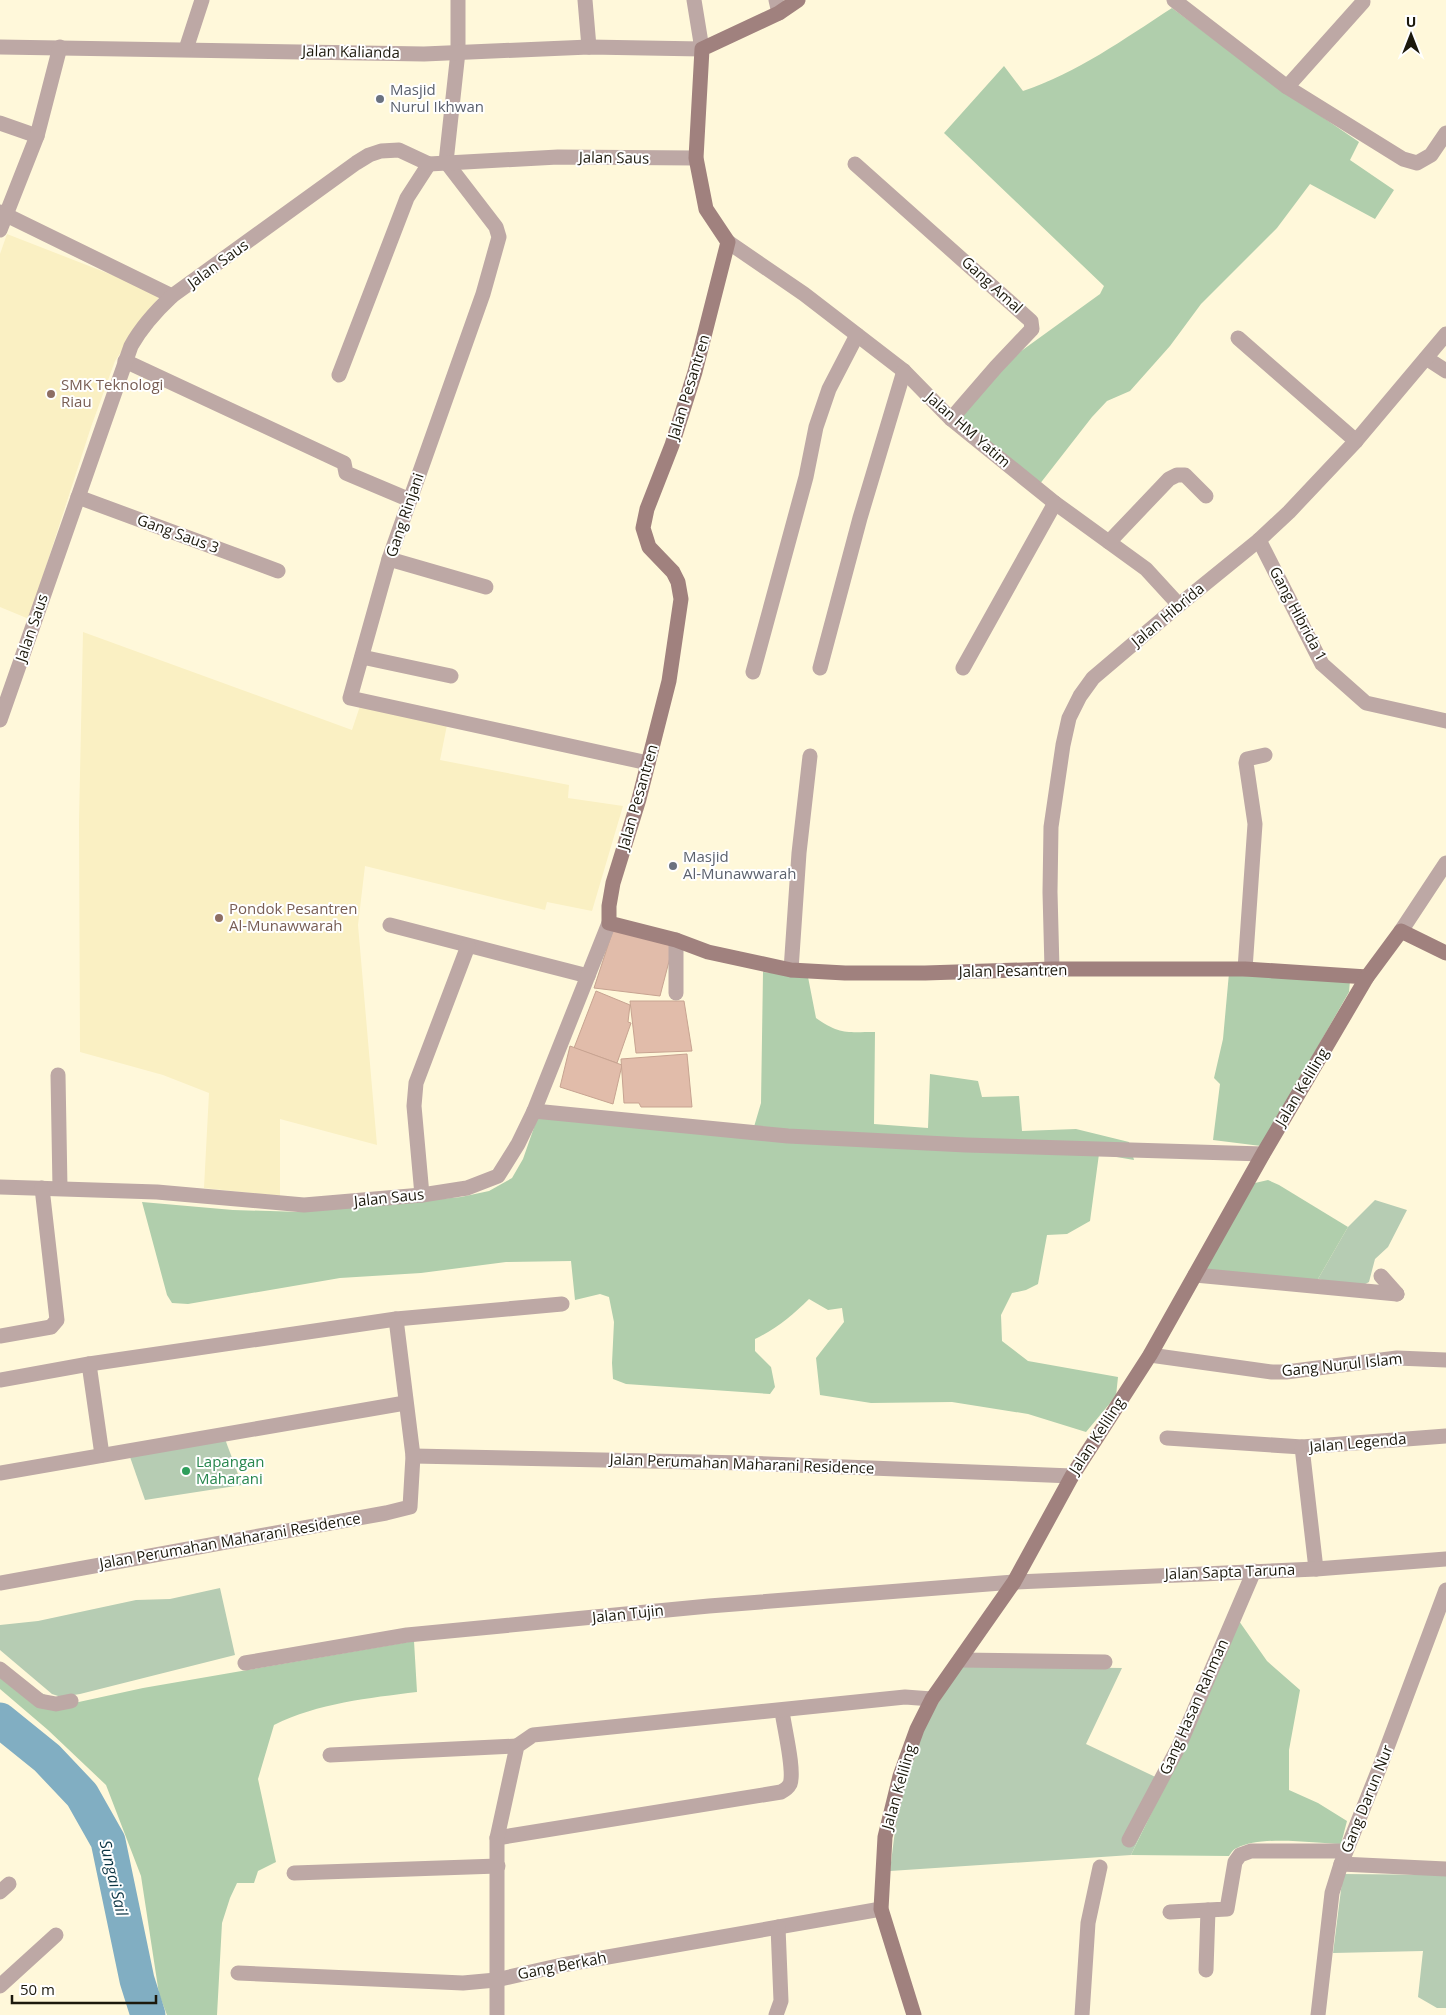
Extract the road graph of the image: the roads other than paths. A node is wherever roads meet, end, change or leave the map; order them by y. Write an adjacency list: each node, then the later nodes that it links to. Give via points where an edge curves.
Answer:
1 (202, 0): 12 (street)
2 (458, 0): 14 (street)
3 (585, 0): 10 (street)
4 (694, 0): 13 (street)
5 (798, 0): 8 (street)
6 (1174, 0): 15 (street)
7 (1363, 2): 15 (street)
8 (777, 7): 13 (street)
9 (0, 47): 11 (street, Jalan Kalianda)
10 (589, 47): 13 (street, Jalan Kalianda); 14 (street, Jalan Kalianda)
11 (60, 48): 12 (street, Jalan Kalianda); 18 (street)
12 (186, 49): 14 (street, Jalan Kalianda)
13 (702, 49): 19 (street)
14 (458, 52): 20 (street)
15 (1287, 87): 17 (street, via 1403,159 1417,163 1431,155)
16 (0, 122): 18 (street)
17 (1446, 133)
18 (37, 136): 23 (street)
19 (696, 158): 20 (street, Jalan Saus, via 558,157); 25 (street, via 706,209)
20 (446, 162): 21 (street, Jalan Saus); 39 (street, Gang Rinjani, via 496,227 499,237 483,294)
21 (429, 164): 26 (street, Jalan Saus, via 399,150 382,150 369,155); 34 (street, via 407,198)
22 (855, 164): 35 (street, Gang Amal, via 1031,321 1032,329)
23 (3, 213): 24 (street); 26 (street)
24 (0, 230)
25 (728, 242): 28 (street, Jalan HM Yatim); 56 (street, Jalan Pesantren, via 694,372 672,445 647,509 644,528 649,546 674,572 680,591 669,681)
26 (172, 296): 31 (street, Jalan Saus, via 141,329)
27 (1446, 334): 30 (street, Jalan Hibrida)
28 (857, 335): 32 (street, Jalan HM Yatim); 50 (street, via 829,389 816,427 806,477)
29 (1238, 338): 36 (street)
30 (1426, 358): 33 (street); 36 (street, Jalan Hibrida)
31 (124, 361): 38 (street, Jalan Saus); 39 (street, via 344,464 346,473)
32 (904, 370): 35 (street, Jalan HM Yatim); 48 (street)
33 (1446, 372)
34 (339, 375)
35 (952, 419): 40 (street, Jalan HM Yatim)
36 (1356, 441): 41 (street, Jalan Hibrida, via 1290,512)
37 (1206, 496): 42 (street, via 1185,476 1169,479)
38 (78, 497): 44 (street, Gang Saus 3); 52 (street, Jalan Saus)
39 (410, 500): 43 (street, Gang Rinjani)
40 (1055, 503): 42 (street, Jalan HM Yatim); 49 (street)
41 (1259, 540): 46 (street, Jalan Hibrida); 53 (street, Gang Hibrida 1, via 1322,664 1366,703)
42 (1110, 542): 46 (street, Jalan HM Yatim, via 1146,569)
43 (389, 559): 45 (street); 47 (street, Gang Rinjani)
44 (278, 571)
45 (486, 587)
46 (1179, 604): 66 (street, Jalan Hibrida, via 1093,678 1069,718 1051,827)
47 (362, 657): 51 (street); 56 (street, Gang Rinjani, via 350,698)
48 (820, 668)
49 (963, 668)
50 (753, 672)
51 (451, 676)
52 (0, 720)
53 (1446, 721)
54 (1265, 755): 64 (street, via 1251,757 1246,763 1255,824)
55 (810, 756): 65 (street)
56 (648, 763): 58 (street, Jalan Pesantren, via 613,883)
57 (1446, 863): 60 (street)
58 (609, 922): 61 (street, Jalan Pesantren); 67 (street, Jalan Saus)
59 (390, 925): 62 (street)
60 (1400, 931): 63 (street); 68 (street, Jalan Keliling)
61 (676, 940): 65 (street, Jalan Pesantren, via 708,952); 69 (street)
62 (468, 946): 67 (street); 76 (street, via 416,1083 414,1106)
63 (1446, 953)
64 (1245, 969): 66 (street, Jalan Pesantren); 68 (street, Jalan Pesantren)
65 (791, 970): 66 (street, Jalan Pesantren, via 925,973)
66 (1052, 970)
67 (588, 976): 71 (street, Jalan Saus)
68 (1367, 977): 72 (street, Jalan Keliling)
69 (676, 993)
70 (58, 1075): 75 (street)
71 (534, 1110): 72 (street, via 788,1136); 76 (street, Jalan Saus, via 498,1176 467,1188)
72 (1263, 1154): 77 (street, Jalan Keliling)
73 (0, 1187): 74 (street, Jalan Saus)
74 (42, 1188): 75 (street, Jalan Saus); 81 (street, via 58,1320 51,1327)
75 (60, 1188): 76 (street, Jalan Saus, via 157,1192 304,1205)
76 (422, 1195)
77 (1195, 1275): 78 (street, via 1397,1294); 82 (street, Jalan Keliling)
78 (1381, 1276)
79 (562, 1304): 80 (street)
80 (396, 1318): 84 (street); 86 (street, Jalan Perumahan Maharani Residence)
81 (0, 1336)
82 (1150, 1355): 83 (street, Gang Nurul Islam, via 1272,1372 1397,1358); 93 (street, Jalan Keliling)
83 (1446, 1360)
84 (89, 1364): 85 (street); 90 (street)
85 (0, 1380)
86 (405, 1403): 90 (street); 91 (street, Jalan Perumahan Maharani Residence)
87 (1446, 1436): 89 (street, Jalan Legenda)
88 (1167, 1438): 89 (street)
89 (1302, 1447): 95 (street, Jalan Legenda)
90 (102, 1455): 92 (street)
91 (413, 1456): 93 (street, Jalan Perumahan Maharani Residence, via 745,1463); 98 (street, Jalan Perumahan Maharani Residence, via 410,1506)
92 (0, 1473)
93 (1072, 1476): 97 (street, Jalan Keliling)
94 (1446, 1559): 95 (street, Jalan Sapta Taruna)
95 (1316, 1569): 96 (street, Jalan Sapta Taruna)
96 (1254, 1571): 97 (street, Jalan Sapta Taruna); 110 (street, Gang Hasan Rahman, via 1179,1746)
97 (1014, 1582): 100 (street, Jalan Keliling); 102 (street, Jalan Tujin, via 719,1605 407,1635)
98 (0, 1583)
99 (1446, 1590): 111 (street, Gang Darun Nur, via 1380,1769)
100 (960, 1660): 101 (street); 104 (street, Jalan Keliling)
101 (1105, 1662)
102 (244, 1664)
103 (0, 1669): 105 (street, via 40,1700 56,1704)
104 (932, 1699): 106 (street, via 905,1697); 116 (street, Jalan Keliling, via 900,1776 887,1828)
105 (71, 1700)
106 (782, 1711): 107 (street, via 533,1735); 109 (street, via 791,1782 781,1792)
107 (517, 1746): 108 (street); 109 (street)
108 (330, 1755)
109 (497, 1838): 112 (street)
110 (1129, 1840)
111 (1343, 1858): 114 (street); 117 (street, via 1250,1852 1240,1855 1235,1862 1227,1908); 129 (street, Gang Darun Nur, via 1332,1893)
112 (498, 1866): 115 (street); 123 (street)
113 (1100, 1867): 128 (street, via 1088,1923)
114 (1446, 1869)
115 (294, 1873)
116 (881, 1908): 119 (street, Gang Berkah); 127 (street, Jalan Keliling)
117 (1208, 1910): 118 (street); 121 (street)
118 (1170, 1912)
119 (778, 1927): 123 (street, Gang Berkah, via 562,1965); 126 (street, via 781,2001)
120 (56, 1936): 124 (street)
121 (1206, 1970)
122 (238, 1973): 123 (street, Gang Berkah, via 463,1983)
123 (496, 1980): 125 (street)
124 (0, 1986)
125 (497, 2015)
126 (776, 2015)
127 (914, 2015)
128 (1082, 2015)
129 (1318, 2015)

